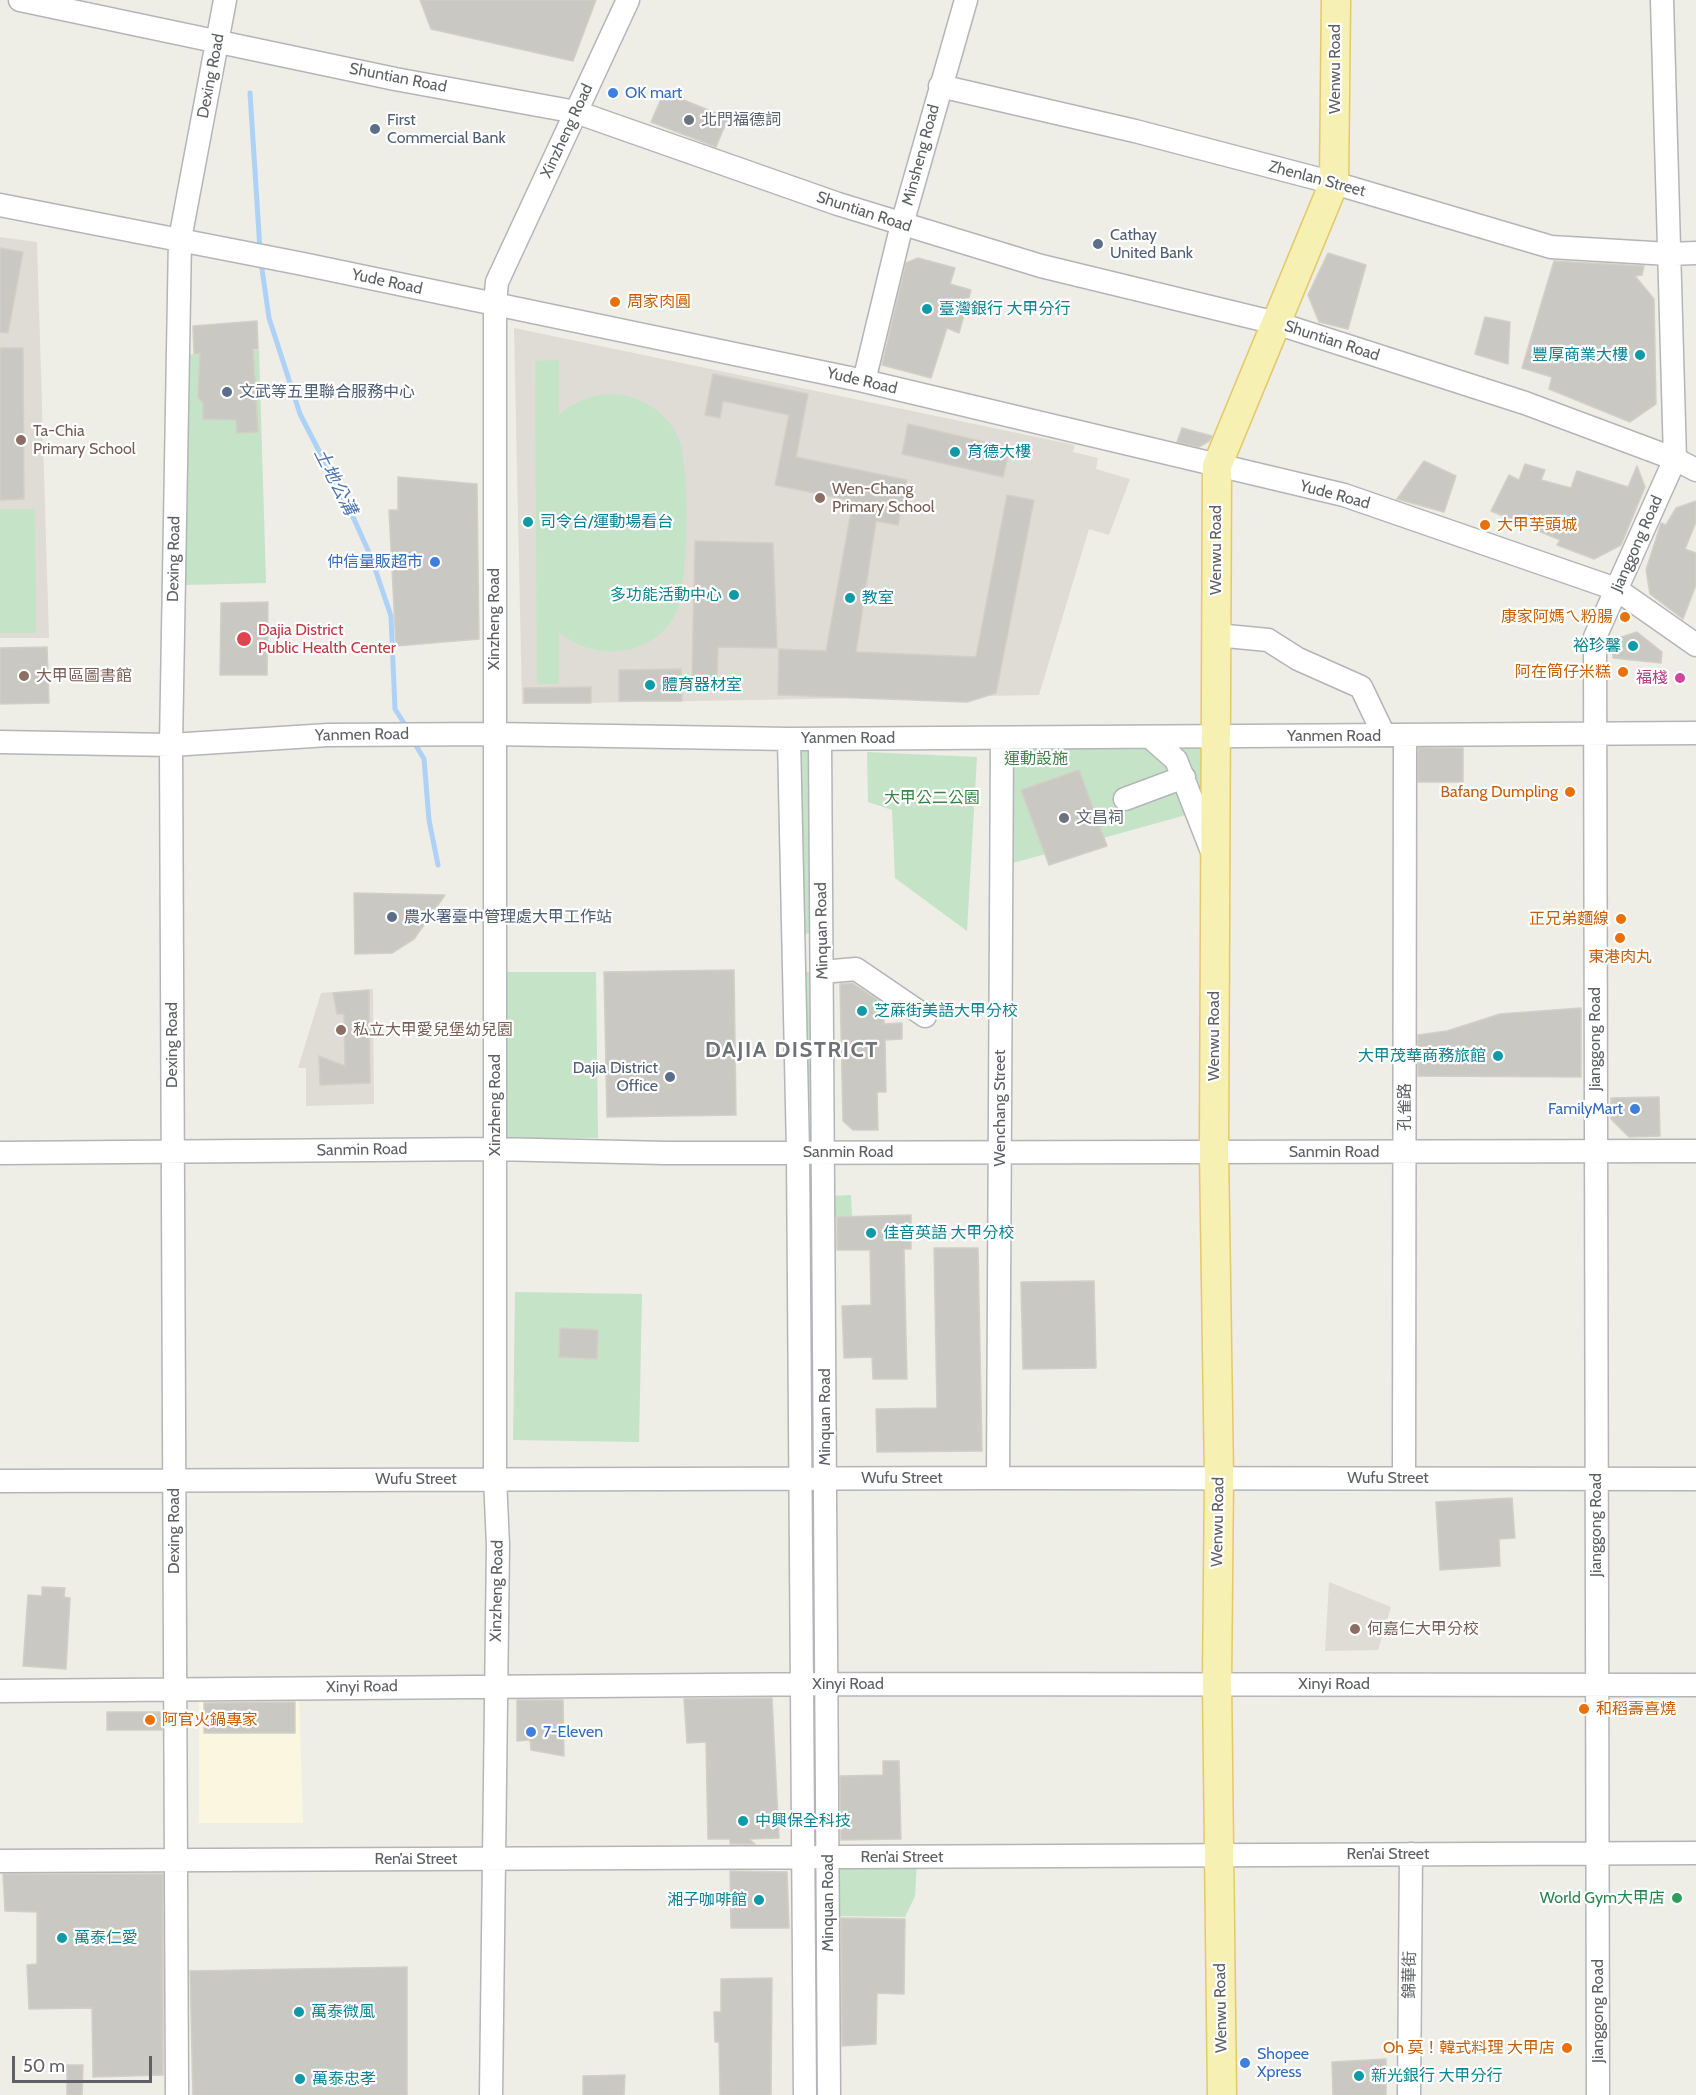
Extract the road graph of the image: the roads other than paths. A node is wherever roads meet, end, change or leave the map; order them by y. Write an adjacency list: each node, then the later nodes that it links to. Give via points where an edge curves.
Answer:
1 (20, 0): 7 (street, Shuntian Road)
2 (225, 0): 7 (street, Dexing Road)
3 (628, 0): 9 (street, Xinzheng Road)
4 (966, 0): 8 (street, Minsheng Road)
5 (1336, 0): 10 (main road, Wenwu Road)
6 (1662, 0): 15 (street, Jianggong Road)
7 (218, 40): 9 (street, Shuntian Road, via 395,79); 13 (street, Dexing Road)
8 (940, 86): 10 (street, Zhenlan Street); 12 (street, Minsheng Road)
9 (576, 112): 12 (street, Shuntian Road); 16 (street, Xinzheng Road, via 497,282)
10 (1334, 183): 15 (street, Zhenlan Street, via 1551,247); 17 (main road, Wenwu Road)
11 (0, 205): 13 (street, Yude Road)
12 (902, 224): 17 (street, Shuntian Road, via 1041,266); 18 (street, Minsheng Road)
13 (180, 239): 16 (street, Yude Road); 35 (street, Dexing Road)
14 (1696, 252): 15 (street, Zhenlan Street)
15 (1669, 254): 19 (street, Jianggong Road)
16 (495, 303): 18 (street, Yude Road); 26 (street, Xinzheng Road)
17 (1276, 323): 19 (street, Shuntian Road, via 1525,403); 20 (main road, Wenwu Road)
18 (864, 381): 20 (street, Yude Road)
19 (1675, 459): 21 (street, Shuntian Road); 22 (street, Jianggong Road)
20 (1217, 466): 22 (street, Yude Road, via 1344,495); 23 (main road, Wenwu Road)
21 (1696, 470)
22 (1616, 590): 24 (street, Yude Road); 27 (street, Jianggong Road, via 1594,637)
23 (1216, 635): 28 (street, via 1268,640 1298,659 1361,687); 29 (main road, Wenwu Road)
24 (1696, 645)
25 (1696, 733): 27 (street, Yanmen Road)
26 (493, 734): 32 (street, Yanmen Road); 35 (street, Yanmen Road, via 328,735); 42 (street, Xinzheng Road)
27 (1595, 734): 28 (street, Yanmen Road); 43 (street, Jianggong Road)
28 (1394, 735): 29 (street, Yanmen Road); 50 (street, 孔雀路)
29 (1215, 736): 30 (street, Yanmen Road); 38 (main road, Wenwu Road)
30 (1150, 737): 31 (street, Yanmen Road); 36 (street, via 1176,760)
31 (1002, 738): 33 (street, Yanmen Road); 48 (street, Wenchang Street)
32 (789, 739): 33 (street, Yanmen Road); 39 (street, Minquan Road)
33 (819, 739): 40 (street, Minquan Road)
34 (0, 742): 35 (street, Yanmen Road)
35 (171, 745): 45 (street, Dexing Road)
36 (1184, 777): 37 (street); 38 (street)
37 (1125, 799)
38 (1215, 858): 49 (main road, Wenwu Road)
39 (793, 952): 40 (street); 46 (street, Minquan Road)
40 (822, 958): 41 (street, via 856,969); 47 (street, Minquan Road)
41 (925, 1016)
42 (494, 1149): 45 (street, Sanmin Road); 46 (street, Sanmin Road, via 665,1154); 52 (street, Xinzheng Road)
43 (1596, 1151): 44 (street, Sanmin Road); 50 (street, Sanmin Road); 58 (street, Jianggong Road)
44 (1696, 1151)
45 (173, 1152): 51 (street, Sanmin Road); 60 (street, Dexing Road)
46 (798, 1152): 47 (street, Sanmin Road); 53 (street, Minquan Road)
47 (824, 1152): 48 (street, Sanmin Road); 54 (street, Minquan Road)
48 (1000, 1152): 49 (street, Sanmin Road); 55 (street, Wenchang Street)
49 (1214, 1152): 50 (street, Sanmin Road); 56 (main road, Wenwu Road)
50 (1405, 1152): 57 (street, 孔雀路)
51 (0, 1153)
52 (495, 1478): 53 (street, Wufu Street); 60 (street, Wufu Street); 67 (street, Xinzheng Road)
53 (800, 1478): 54 (street, Wufu Street); 63 (street, Minquan Road)
54 (826, 1478): 55 (street, Wufu Street); 64 (street, Minquan Road)
55 (998, 1478): 56 (street, Wufu Street)
56 (1219, 1478): 57 (street, Wufu Street); 62 (main road, Wenwu Road)
57 (1404, 1478): 58 (street, Wufu Street)
58 (1596, 1479): 59 (street, Wufu Street); 65 (street, Jianggong Road)
59 (1696, 1479)
60 (174, 1480): 61 (street, Wufu Street); 68 (street, Dexing Road)
61 (0, 1481)
62 (1216, 1683): 64 (street, Xinyi Road); 65 (street, Xinyi Road); 73 (main road, Wenwu Road)
63 (802, 1684): 64 (street, Xinyi Road); 67 (street, Xinyi Road); 74 (street, Minquan Road)
64 (827, 1684): 75 (street, Minquan Road)
65 (1597, 1685): 66 (street, Xinyi Road); 72 (street, Jianggong Road)
66 (1696, 1685)
67 (495, 1686): 68 (street, Xinyi Road); 76 (street, Xinzheng Road)
68 (175, 1689): 69 (street, Xinyi Road); 77 (street, Dexing Road)
69 (0, 1691)
70 (1696, 1853): 72 (street, Ren’ai Street)
71 (1411, 1854): 72 (street, Ren’ai Street); 73 (street, Ren’ai Street); 84 (street, 錦華街)
72 (1597, 1854): 85 (street, Jianggong Road)
73 (1219, 1855): 75 (street, Ren’ai Street); 83 (main road, Wenwu Road)
74 (803, 1857): 75 (street, Ren’ai Street); 76 (street, Ren’ai Street); 81 (street, Minquan Road)
75 (828, 1857): 82 (street, Minquan Road)
76 (493, 1859): 77 (street, Ren’ai Street); 80 (street, Xinzheng Road)
77 (176, 1860): 78 (street, Ren’ai Street); 79 (street, Dexing Road)
78 (0, 1861)
79 (177, 2095)
80 (491, 2095)
81 (806, 2095)
82 (829, 2095)
83 (1222, 2095)
84 (1409, 2095)
85 (1598, 2095)

